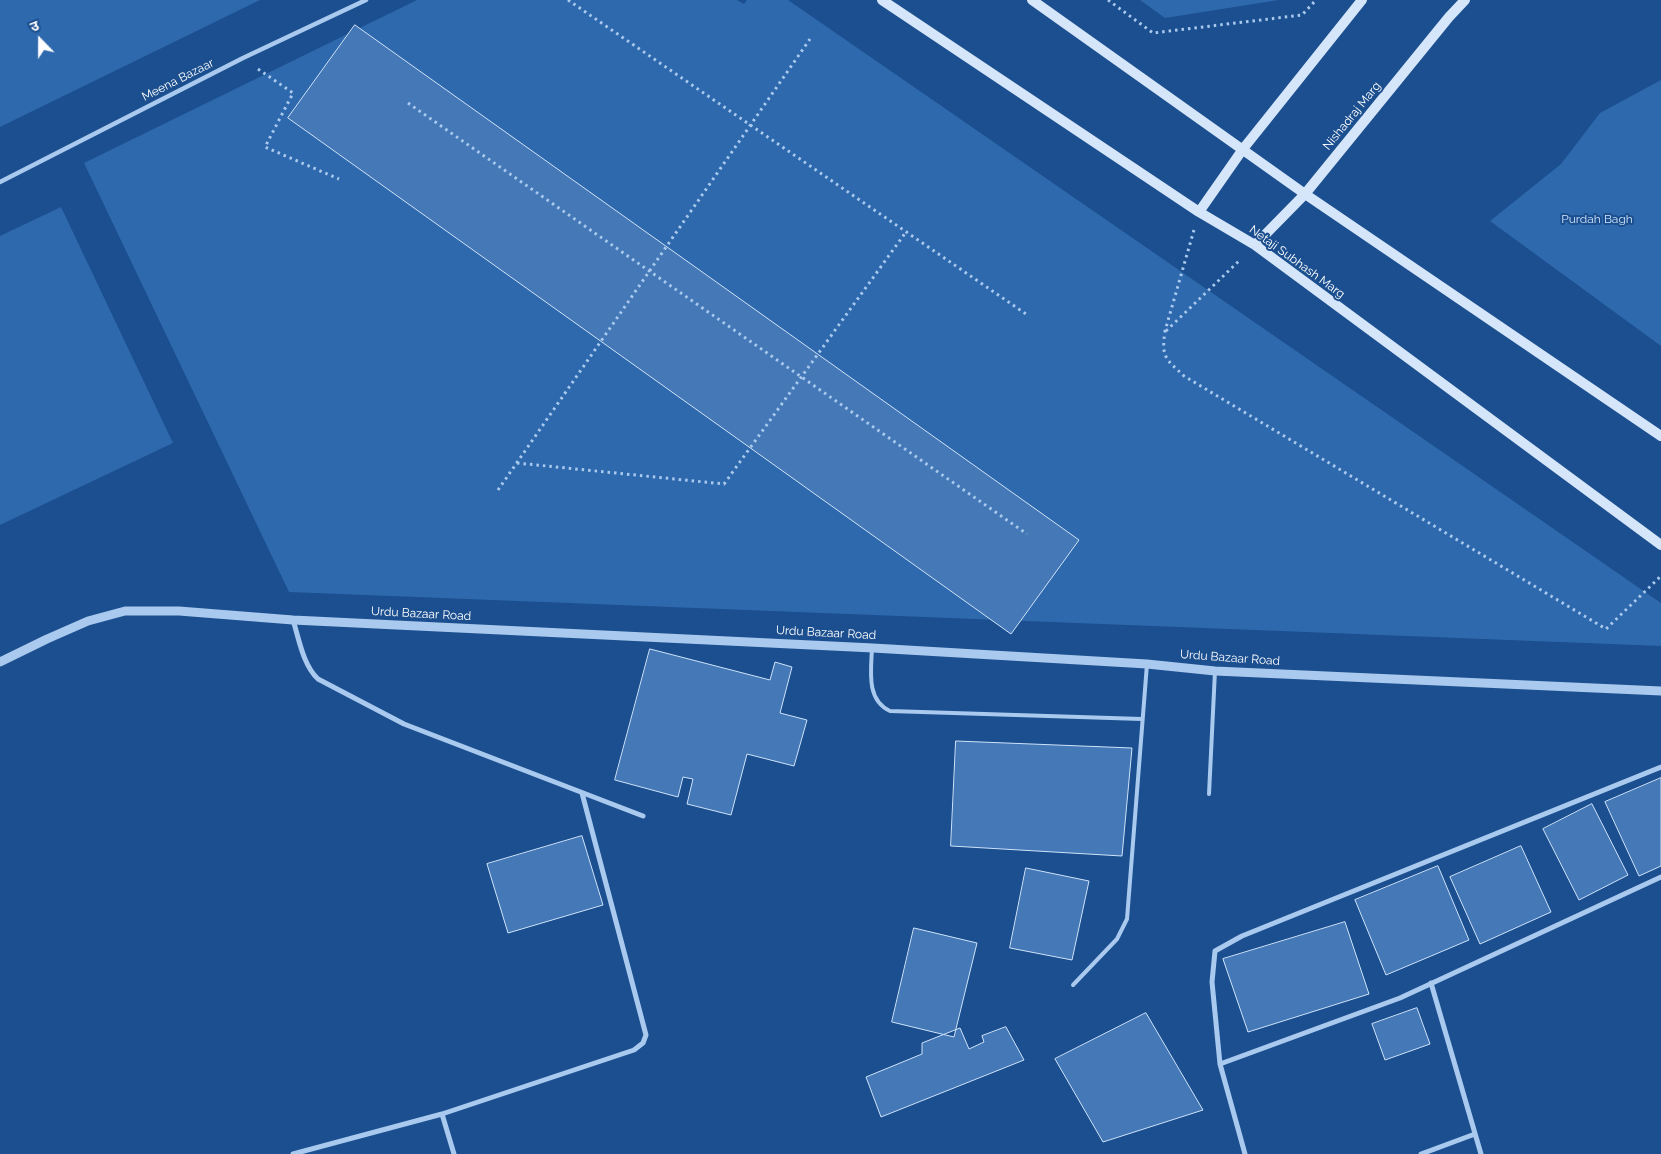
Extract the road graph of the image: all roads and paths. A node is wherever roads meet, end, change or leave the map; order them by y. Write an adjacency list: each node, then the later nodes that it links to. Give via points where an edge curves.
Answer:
1 (366, 0): 10 (street, Meena Bazaar)
2 (568, 0): 12 (path)
3 (882, 0): 17 (main road, Netaji Subhash Marg)
4 (1032, 0): 13 (main road)
5 (1108, 0): 6 (path, via 1153,34 1302,15)
6 (1316, 0)
7 (1362, 0): 13 (main road)
8 (1465, 0): 16 (main road, Nishadraj Marg)
9 (810, 39): 12 (path)
10 (243, 58): 14 (path, via 293,93 265,147); 15 (street, Meena Bazaar)
11 (408, 103): 20 (path)
12 (751, 125): 18 (path); 20 (path)
13 (1243, 149): 16 (main road); 17 (main road)
14 (339, 180)
15 (0, 182)
16 (1305, 194): 19 (main road, Nishadraj Marg); 24 (main road)
17 (1199, 212): 19 (main road, Netaji Subhash Marg); 22 (path)
18 (906, 232): 21 (path); 23 (path)
19 (1255, 245): 22 (path); 28 (main road, Netaji Subhash Marg)
20 (650, 271): 23 (path); 25 (path)
21 (1026, 314)
22 (1165, 331): 29 (path, via 1163,347 1166,360 1184,376 1606,629)
23 (802, 377): 25 (path, via 724,484); 27 (path)
24 (1661, 436)
25 (517, 462): 26 (path)
26 (498, 490)
27 (1027, 534)
28 (1661, 545)
29 (1661, 576)
30 (293, 620): 31 (street, Urdu Bazaar Road); 32 (street, Urdu Bazaar Road, via 179,610 126,611 88,621); 38 (street, via 308,664 318,679 404,724)
31 (872, 648): 33 (street, Urdu Bazaar Road); 36 (lane, via 870,678 874,696 882,707 890,711)
32 (0, 662)
33 (1147, 664): 34 (street, Urdu Bazaar Road); 36 (lane)
34 (1215, 671): 35 (street, Urdu Bazaar Road); 39 (lane)
35 (1661, 691)
36 (1142, 719): 43 (lane, via 1127,919 1117,939)
37 (1661, 767): 44 (street, via 1242,936 1215,951 1212,982)
38 (582, 793): 40 (street); 45 (street, via 646,1035 643,1043 634,1050)
39 (1209, 794)
40 (644, 816)
41 (1661, 877): 42 (street)
42 (1431, 983): 44 (street, via 1400,998); 46 (street)
43 (1073, 985)
44 (1220, 1064): 49 (street)
45 (442, 1114): 47 (street); 48 (street)
46 (1475, 1134): 50 (street); 51 (street)
47 (293, 1154)
48 (454, 1154)
49 (1245, 1154)
50 (1421, 1154)
51 (1481, 1154)

